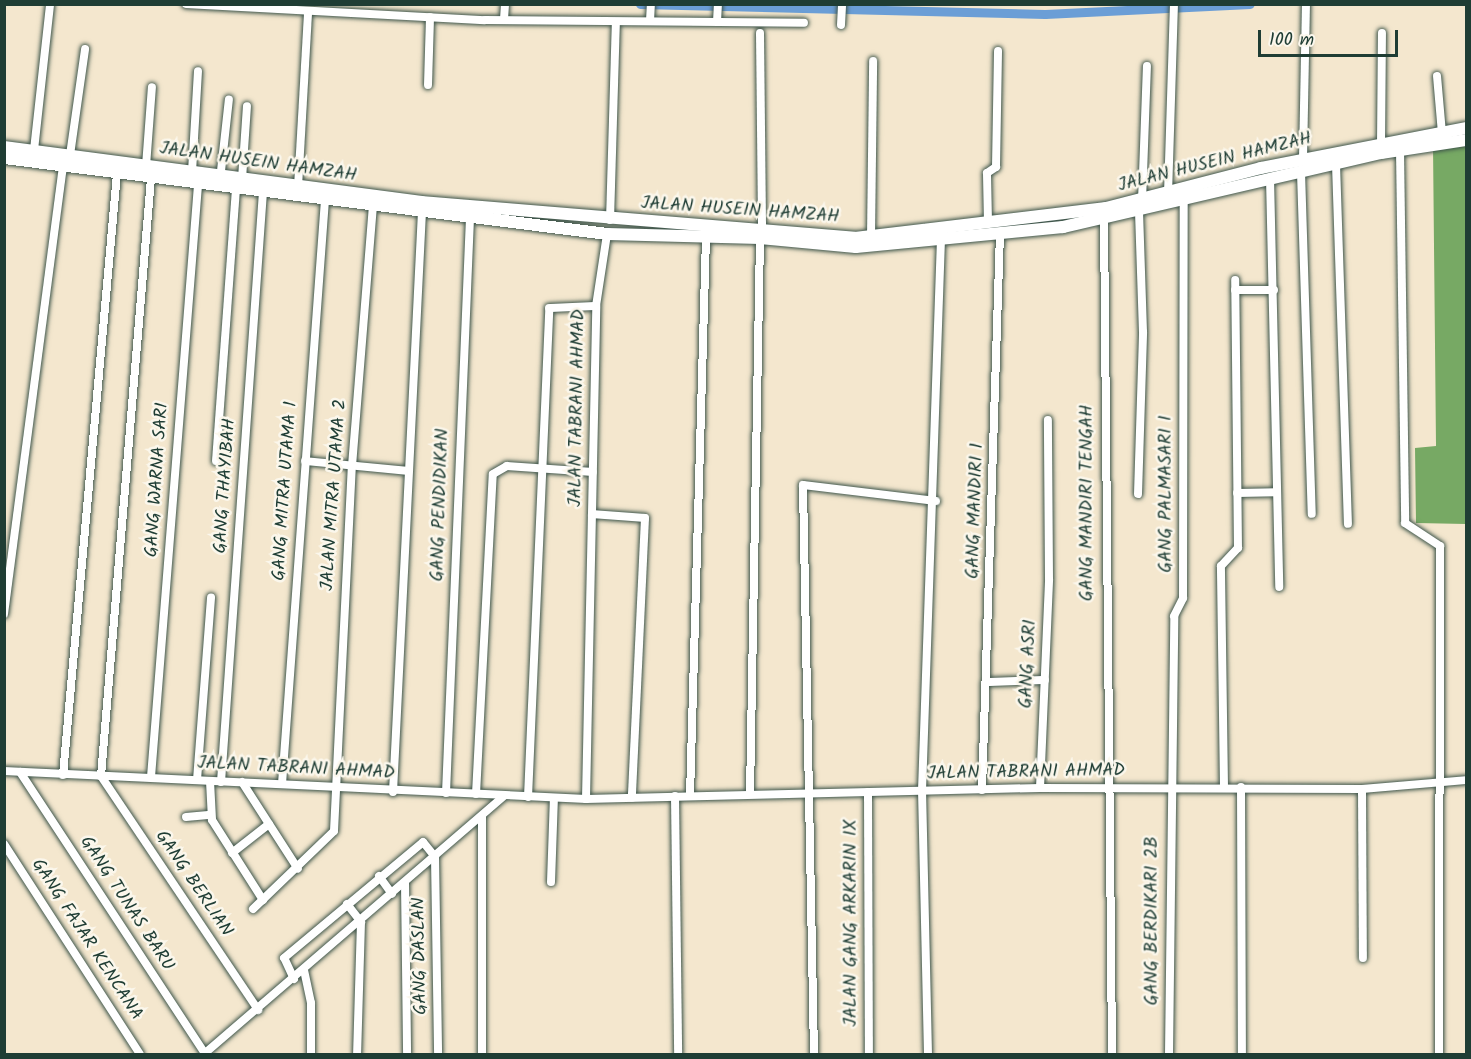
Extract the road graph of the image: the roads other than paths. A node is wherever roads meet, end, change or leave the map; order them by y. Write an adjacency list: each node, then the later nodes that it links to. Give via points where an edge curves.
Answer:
1 (50, 4): 33 (street)
2 (186, 4): 8 (street)
3 (505, 4): 12 (street)
4 (842, 4): 13 (street)
5 (1306, 4): 37 (street)
6 (328, 9): 8 (street); 11 (street)
7 (1174, 9): 51 (street)
8 (308, 12): 49 (street)
9 (651, 13): 10 (street); 14 (street)
10 (717, 13): 15 (street)
11 (430, 17): 12 (street); 24 (street)
12 (504, 19): 14 (street)
13 (841, 20)
14 (616, 23): 60 (street)
15 (804, 23)
16 (759, 33): 62 (street)
17 (1382, 33): 31 (street)
18 (85, 49): 35 (street)
19 (998, 51): 61 (street, via 996,167 987,173)
20 (873, 61): 67 (street)
21 (1147, 66): 55 (street)
22 (198, 71): 41 (street)
23 (1437, 76): 29 (street)
24 (428, 85)
25 (152, 87): 40 (street)
26 (229, 99): 46 (street)
27 (247, 106): 47 (street)
28 (1467, 128): 29 (street, JALAN HUSEIN HAMZAH)
29 (1442, 133): 31 (street, JALAN HUSEIN HAMZAH)
30 (1467, 140): 34 (street, JALAN HUSEIN HAMZAH)
31 (1381, 144): 37 (street, JALAN HUSEIN HAMZAH)
32 (4, 147): 33 (street, JALAN HUSEIN HAMZAH)
33 (34, 150): 35 (street, JALAN HUSEIN HAMZAH)
34 (1400, 150): 38 (street, JALAN HUSEIN HAMZAH); 102 (street, via 1405,522 1440,546)
35 (70, 155): 40 (street, JALAN HUSEIN HAMZAH)
36 (4, 158): 39 (street, JALAN HUSEIN HAMZAH)
37 (1303, 159): 44 (street, JALAN HUSEIN HAMZAH)
38 (1336, 164): 42 (street, JALAN HUSEIN HAMZAH); 84 (street)
39 (63, 166): 43 (street, JALAN HUSEIN HAMZAH); 87 (street)
40 (146, 166): 41 (street, JALAN HUSEIN HAMZAH)
41 (192, 172): 46 (street, JALAN HUSEIN HAMZAH)
42 (1301, 172): 44 (street, JALAN HUSEIN HAMZAH); 83 (street)
43 (117, 174): 45 (street, JALAN HUSEIN HAMZAH); 92 (street)
44 (1261, 176): 51 (street, JALAN HUSEIN HAMZAH); 52 (street, JALAN HUSEIN HAMZAH); 69 (street)
45 (151, 178): 48 (street, JALAN HUSEIN HAMZAH); 93 (street)
46 (220, 181): 47 (street, JALAN HUSEIN HAMZAH); 48 (street, JALAN HUSEIN HAMZAH)
47 (239, 184): 49 (street, JALAN HUSEIN HAMZAH); 50 (street, JALAN HUSEIN HAMZAH); 72 (street)
48 (198, 185): 94 (street, GANG WARNA SARI)
49 (298, 188): 56 (street, JALAN HUSEIN HAMZAH)
50 (263, 192): 53 (street, JALAN HUSEIN HAMZAH); 98 (street, GANG THAYIBAH)
51 (1168, 195): 55 (street, JALAN HUSEIN HAMZAH)
52 (1184, 199): 55 (street, JALAN HUSEIN HAMZAH); 103 (street, GANG PALMASARI I, via 1183,598 1174,616)
53 (325, 200): 54 (street, JALAN HUSEIN HAMZAH); 73 (street, GANG MITRA UTAMA 1)
54 (373, 206): 57 (street, JALAN HUSEIN HAMZAH); 74 (street, JALAN MITRA UTAMA 2)
55 (1140, 206): 59 (street, JALAN HUSEIN HAMZAH); 61 (street, JALAN HUSEIN HAMZAH); 79 (street, via 1143,332)
56 (443, 209): 57 (street, JALAN HUSEIN HAMZAH); 58 (street, JALAN HUSEIN HAMZAH); 60 (street, JALAN HUSEIN HAMZAH)
57 (422, 212): 75 (street)
58 (470, 219): 64 (street, JALAN HUSEIN HAMZAH); 113 (street, GANG PENDIDIKAN)
59 (1104, 219): 65 (street, JALAN HUSEIN HAMZAH); 107 (street, GANG MANDIRI TENGAH)
60 (609, 220): 62 (street, JALAN HUSEIN HAMZAH)
61 (988, 222): 63 (street, JALAN HUSEIN HAMZAH)
62 (761, 233): 66 (street, JALAN HUSEIN HAMZAH); 67 (street, JALAN HUSEIN HAMZAH); 68 (street, JALAN HUSEIN HAMZAH, via 856,247); 115 (street)
63 (958, 233): 65 (street, JALAN HUSEIN HAMZAH); 67 (street, JALAN HUSEIN HAMZAH); 68 (street, JALAN HUSEIN HAMZAH)
64 (607, 234): 66 (street, JALAN HUSEIN HAMZAH); 70 (street, JALAN TABRANI AHMAD)
65 (1000, 234): 89 (street, GANG MANDIRI 1)
66 (706, 237): 119 (street)
67 (871, 237)
68 (941, 240): 81 (street)
69 (1274, 290): 78 (street); 80 (street, via 1235,285)
70 (596, 306): 76 (street, via 549,308); 77 (street, JALAN TABRANI AHMAD)
71 (1048, 420): 88 (street, GANG ASRI)
72 (216, 460)
73 (305, 461): 74 (street); 100 (street, GANG MITRA UTAMA 1)
74 (352, 466): 75 (street); 101 (street, JALAN MITRA UTAMA 2)
75 (408, 471): 111 (street)
76 (542, 471): 77 (street); 114 (street, via 503,466 491,482); 120 (street)
77 (593, 472): 82 (street, JALAN TABRANI AHMAD)
78 (1276, 492): 80 (street); 85 (street)
79 (1138, 494)
80 (1237, 494): 104 (street, via 1238,548 1221,566)
81 (936, 501): 110 (street); 116 (street, via 802,485)
82 (592, 514): 122 (street, via 645,518); 123 (street, JALAN TABRANI AHMAD)
83 (1312, 514)
84 (1348, 524)
85 (1278, 587)
86 (211, 598): 95 (street)
87 (4, 614)
88 (1045, 680): 89 (street); 106 (street, GANG ASRI)
89 (987, 682): 109 (street, GANG MANDIRI 1)
90 (4, 771): 91 (street, JALAN TABRANI AHMAD)
91 (20, 772): 92 (street, JALAN TABRANI AHMAD); 145 (street, GANG TUNAS BARU)
92 (63, 775): 93 (street, JALAN TABRANI AHMAD)
93 (100, 776): 94 (street, JALAN TABRANI AHMAD); 143 (street, GANG BERLIAN)
94 (151, 777): 95 (street, JALAN TABRANI AHMAD)
95 (197, 780): 97 (street, JALAN TABRANI AHMAD)
96 (1467, 780): 102 (street, JALAN TABRANI AHMAD)
97 (210, 781): 98 (street, JALAN TABRANI AHMAD); 124 (street)
98 (221, 782): 99 (street, JALAN TABRANI AHMAD)
99 (242, 782): 100 (street, JALAN TABRANI AHMAD); 127 (street)
100 (282, 784): 101 (street, JALAN TABRANI AHMAD)
101 (335, 785): 111 (street, JALAN TABRANI AHMAD); 131 (street, JALAN MITRA UTAMA 2, via 333,833)
102 (1439, 786): 108 (street, JALAN TABRANI AHMAD); 158 (street)
103 (1170, 787): 104 (street, JALAN TABRANI AHMAD); 107 (street, JALAN TABRANI AHMAD); 156 (street, GANG BERDIKARI 2B)
104 (1224, 787): 105 (street, JALAN TABRANI AHMAD)
105 (1241, 787): 108 (street, JALAN TABRANI AHMAD); 157 (street)
106 (1040, 788): 107 (street, JALAN TABRANI AHMAD); 109 (street, JALAN TABRANI AHMAD)
107 (1107, 788): 155 (street, GANG MANDIRI TENGAH)
108 (1362, 789): 140 (street)
109 (982, 790): 110 (street, JALAN TABRANI AHMAD)
110 (922, 791): 112 (street, JALAN TABRANI AHMAD); 154 (street)
111 (393, 792): 113 (street, JALAN TABRANI AHMAD)
112 (868, 792): 116 (street, JALAN TABRANI AHMAD); 153 (street, JALAN GANG ARKARIN IX)
113 (446, 793): 114 (street, JALAN TABRANI AHMAD)
114 (476, 794): 117 (street, JALAN TABRANI AHMAD)
115 (750, 794): 116 (street, JALAN TABRANI AHMAD); 119 (street, JALAN TABRANI AHMAD)
116 (805, 794): 152 (street)
117 (504, 796): 120 (street, JALAN TABRANI AHMAD); 125 (street)
118 (675, 796): 119 (street, JALAN TABRANI AHMAD); 122 (street, JALAN TABRANI AHMAD); 151 (street)
119 (690, 796)
120 (528, 797): 121 (street, JALAN TABRANI AHMAD)
121 (554, 798): 123 (street, JALAN TABRANI AHMAD); 133 (street)
122 (632, 798): 123 (street, JALAN TABRANI AHMAD)
123 (586, 799)
124 (211, 815): 126 (street); 129 (street)
125 (482, 816): 130 (street); 150 (street)
126 (186, 817)
127 (268, 824): 129 (street); 131 (street)
128 (4, 844): 144 (street, GANG FAJAR KENCANA)
129 (232, 853): 136 (street)
130 (435, 857): 132 (street, via 420,842); 134 (street); 149 (street, GANG DASLAN)
131 (298, 869): 136 (street, JALAN MITRA UTAMA 2)
132 (379, 876): 135 (street); 137 (street)
133 (551, 882)
134 (405, 883): 135 (street); 148 (street)
135 (392, 894): 139 (street)
136 (263, 900): 138 (street, JALAN MITRA UTAMA 2)
137 (347, 904): 139 (street); 142 (street, via 284,958)
138 (253, 909)
139 (361, 922): 141 (street); 147 (street)
140 (1363, 958)
141 (304, 970): 142 (street); 146 (street, via 311,1003)
142 (294, 979): 143 (street)
143 (258, 1010): 145 (street)
144 (141, 1054)
145 (204, 1054)
146 (311, 1054)
147 (357, 1054)
148 (407, 1054)
149 (438, 1054)
150 (482, 1054)
151 (678, 1054)
152 (814, 1054)
153 (869, 1054)
154 (928, 1054)
155 (1112, 1054)
156 (1169, 1054)
157 (1242, 1054)
158 (1439, 1054)

